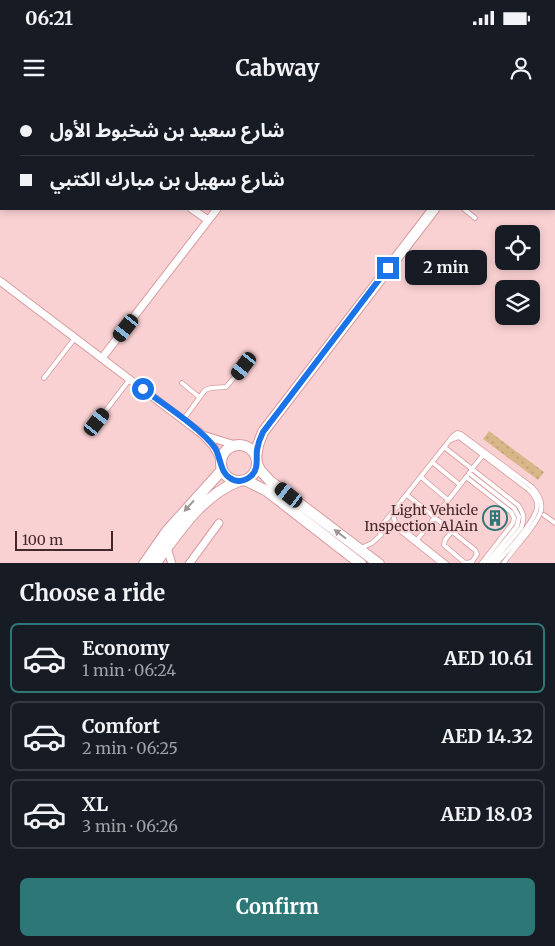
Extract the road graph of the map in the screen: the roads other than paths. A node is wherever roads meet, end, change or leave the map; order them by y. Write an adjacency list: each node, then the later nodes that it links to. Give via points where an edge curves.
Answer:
1 (193, 210): 6 (street)
2 (215, 210): 6 (street)
3 (433, 210): 17 (street)
4 (465, 210): 5 (lane)
5 (476, 218)
6 (208, 220): 9 (street)
7 (0, 281): 8 (street)
8 (75, 338): 9 (street); 11 (lane)
9 (102, 358): 12 (street)
10 (241, 359): 14 (lane, via 244,366 230,385 205,390)
11 (44, 378)
12 (130, 379): 15 (street); 16 (lane)
13 (182, 383): 14 (lane)
14 (199, 397): 15 (lane)
15 (183, 420): 18 (street)
16 (97, 422)
17 (263, 432): 19 (street); 22 (street)
18 (203, 435): 19 (street); 24 (street, via 213,446)
19 (238, 445): 22 (street, via 250,449); 24 (street, via 226,450)
20 (444, 447): 21 (lane, via 459,437); 23 (lane); 25 (lane)
21 (484, 454): 25 (lane); 31 (lane, via 532,487 540,498); 54 (lane, via 529,490 538,504 535,516)
22 (256, 461): 27 (street, via 253,474); 42 (street, one-way to 22, via 270,481)
23 (432, 462): 26 (lane); 28 (lane)
24 (222, 465): 27 (street, via 229,478); 43 (street, one-way to 43)
25 (469, 473): 28 (lane); 51 (lane, via 514,518); 52 (lane, via 514,508 519,517 517,526); 53 (lane, via 518,505 524,517 521,528)
26 (421, 477): 29 (lane); 30 (lane)
27 (244, 478): 41 (street, via 210,498); 47 (street, via 267,491)
28 (460, 485): 30 (lane)
29 (407, 495): 32 (lane); 34 (lane)
30 (448, 500): 34 (lane)
31 (542, 509): 33 (lane); 35 (lane)
32 (393, 512): 38 (lane); 40 (lane, via 394,523)
33 (544, 515): 35 (lane); 37 (lane)
34 (434, 517): 39 (lane); 40 (lane)
35 (539, 518): 55 (lane)
36 (219, 523): 46 (street)
37 (555, 523)
38 (379, 529): 42 (lane, via 381,535 375,541); 49 (lane, via 386,524 393,525)
39 (452, 531): 39 (lane, via 444,545 465,563 472,562 477,552)
40 (417, 540): 50 (lane)
41 (167, 548): 44 (street); 45 (street)
42 (359, 549): 48 (street)
43 (145, 563)
44 (156, 563)
45 (172, 563)
46 (190, 563)
47 (360, 563)
48 (378, 563)
49 (441, 563)
50 (446, 563)
51 (482, 563)
52 (487, 563)
53 (492, 563)
54 (497, 563)
55 (504, 563)

